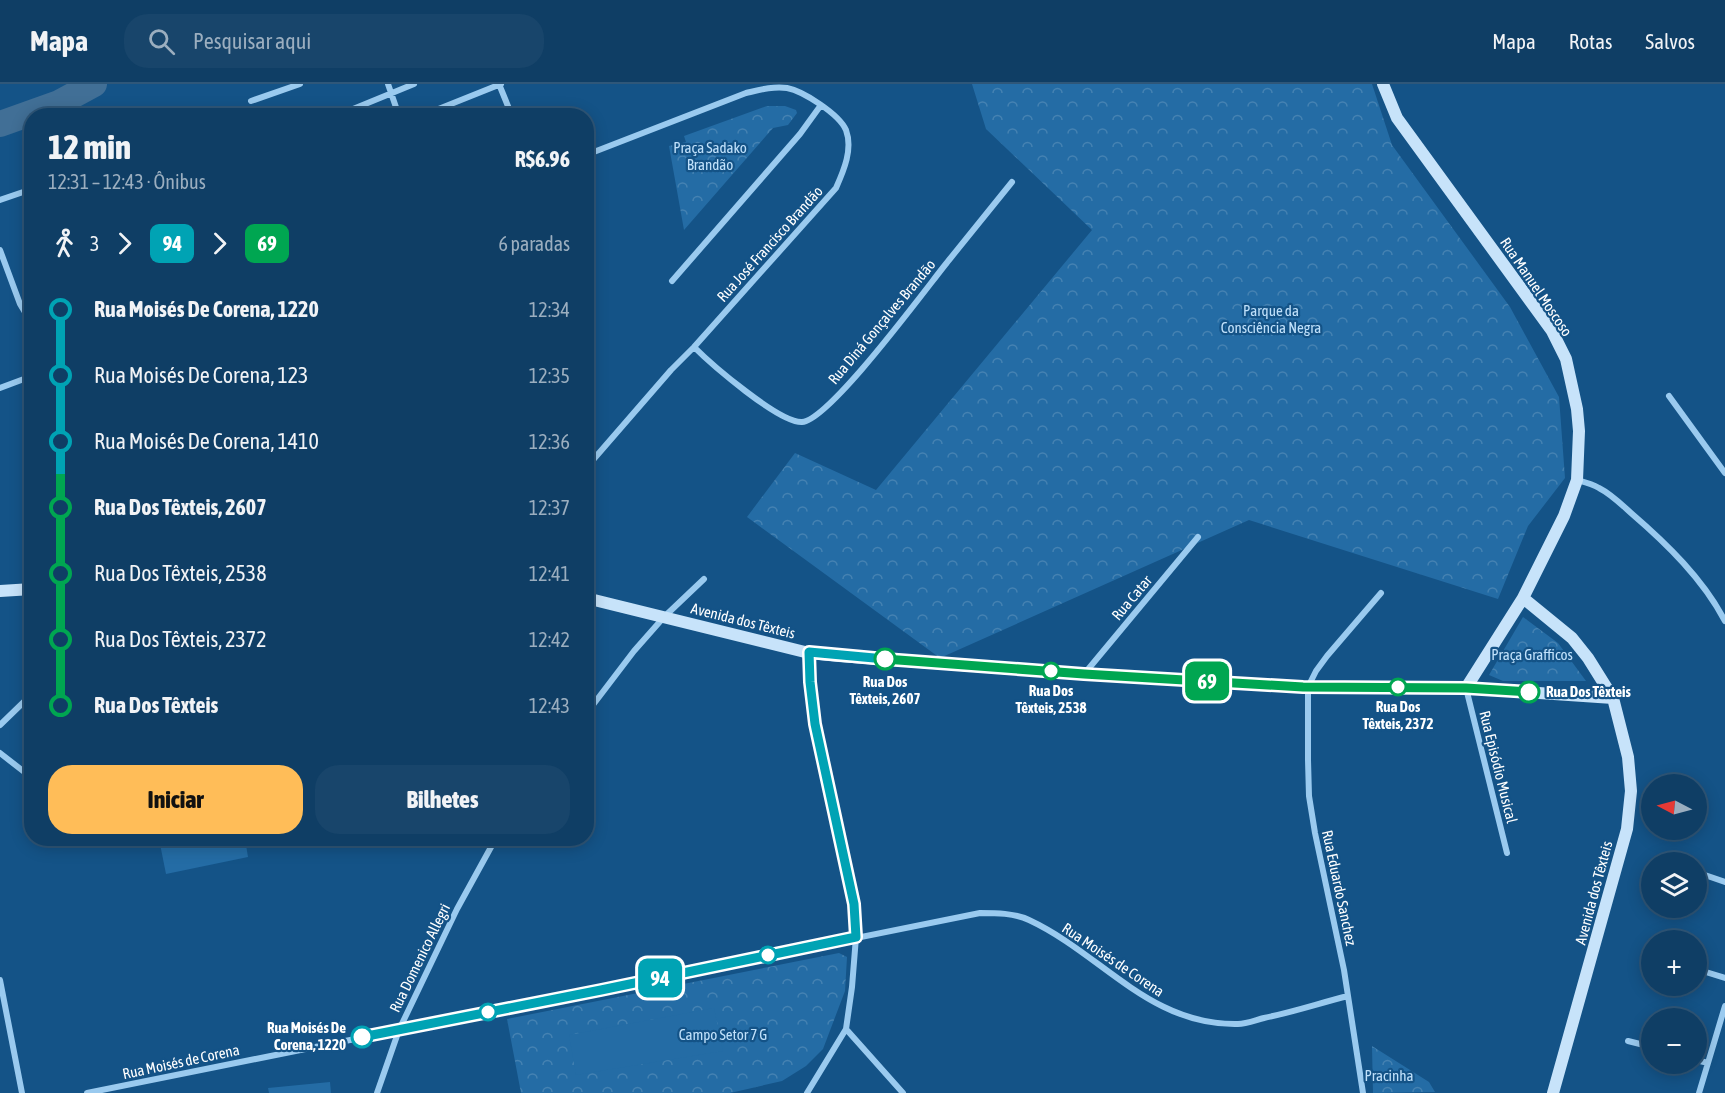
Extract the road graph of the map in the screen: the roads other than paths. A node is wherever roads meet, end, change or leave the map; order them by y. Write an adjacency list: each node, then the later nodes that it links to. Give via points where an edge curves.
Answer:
1 (300, 84): 7 (street)
2 (388, 84): 6 (street)
3 (414, 84): 6 (street)
4 (500, 84): 11 (street); 12 (street)
5 (1383, 84): 26 (street, Rua Manuel Moscoso, via 1397,118 1552,331 1566,359 1579,430)
6 (391, 93): 9 (street); 10 (street)
7 (251, 101)
8 (821, 105): 13 (street, Rua José Francisco Brandão, via 787,88 769,87); 18 (street); 20 (street, Rua José Francisco Brandão, via 846,129 846,163 836,188)
9 (355, 108)
10 (396, 108)
11 (441, 108)
12 (509, 108)
13 (594, 152)
14 (1012, 182): 20 (street, Rua Diná Gonçalves Brandão, via 873,356 817,415 802,422 789,418 756,399)
15 (24, 192): 16 (street)
16 (0, 200)
17 (0, 253): 19 (street)
18 (672, 281)
19 (24, 311)
20 (694, 347): 24 (street, Rua José Francisco Brandão)
21 (24, 379): 22 (street)
22 (0, 388)
23 (1669, 396): 25 (street)
24 (594, 459)
25 (1725, 473)
26 (1577, 480): 32 (street, Rua Manuel Moscoso, via 1564,516); 35 (street, via 1607,493 1654,533 1695,577)
27 (1198, 537): 37 (street, Rua Catar)
28 (704, 579): 34 (street)
29 (24, 590): 30 (street)
30 (0, 591)
31 (1381, 593): 38 (street, via 1327,656)
32 (1523, 598): 39 (street, Rua Manuel Moscoso); 40 (street, Avenida dos Têxteis, via 1572,638)
33 (594, 600): 34 (street, Avenida dos Têxteis)
34 (664, 617): 36 (street, Avenida dos Têxteis); 42 (street)
35 (1725, 621)
36 (809, 652): 37 (street, Avenida dos Têxteis); 50 (street, via 815,724 854,904)
37 (1084, 674): 38 (street, Avenida dos Têxteis)
38 (1308, 687): 39 (street, Avenida dos Têxteis); 54 (street, Rua Eduardo Sanchez, via 1309,796)
39 (1466, 688): 40 (street, Avenida dos Têxteis); 47 (street, Rua Episódio Musical)
40 (1613, 698): 67 (street, Avenida dos Têxteis, via 1628,757 1631,791 1627,829)
41 (24, 701): 43 (street)
42 (594, 704)
43 (0, 725)
44 (0, 753): 45 (street)
45 (24, 772)
46 (492, 846): 57 (street, Rua Domenico Allegri)
47 (1507, 853)
48 (1707, 876): 49 (street)
49 (1725, 882)
50 (856, 937): 54 (street, Rua Moisés de Corena, via 980,913 1027,919 1074,945 1161,1007 1213,1023 1240,1024); 56 (street); 57 (street, Rua Moisés de Corena)
51 (1707, 972): 52 (street)
52 (1725, 978)
53 (0, 980): 61 (street)
54 (1348, 996): 66 (street, Rua Eduardo Sanchez)
55 (1725, 1006): 60 (street)
56 (846, 1029): 64 (street); 65 (street)
57 (399, 1030): 62 (street, Rua Moisés de Corena); 63 (street, Rua Domenico Allegri)
58 (1628, 1041): 59 (street)
59 (1641, 1044)
60 (1708, 1063): 68 (street)
61 (22, 1093)
62 (87, 1093)
63 (377, 1093)
64 (807, 1093)
65 (903, 1093)
66 (1363, 1093)
67 (1553, 1093)
68 (1699, 1093)

